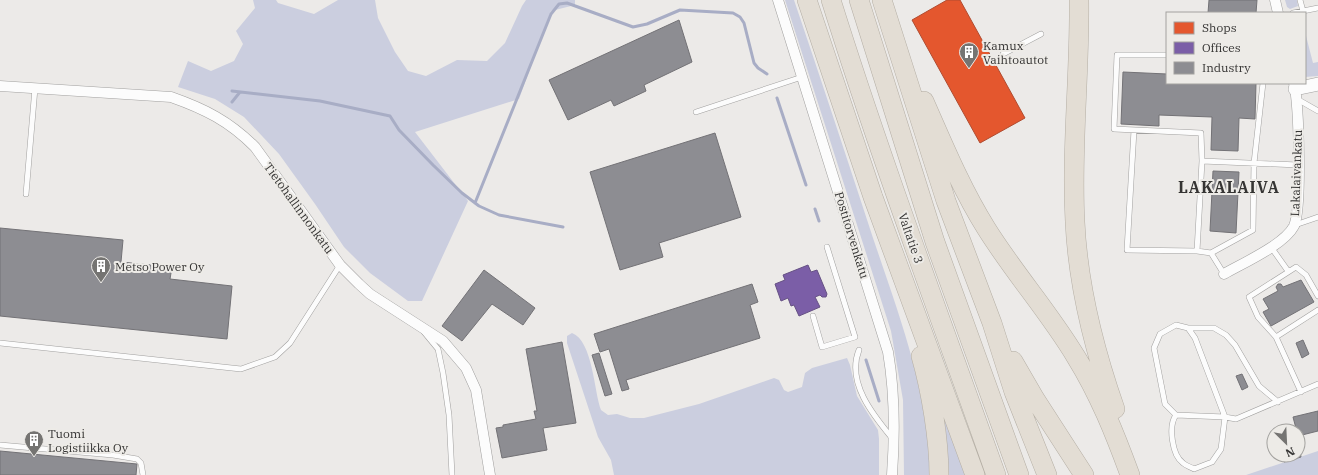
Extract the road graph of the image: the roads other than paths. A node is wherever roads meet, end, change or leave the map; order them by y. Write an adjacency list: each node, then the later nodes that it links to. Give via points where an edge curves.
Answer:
1 (778, 0): 17 (street, Postitorvenkatu)
2 (807, 0): 32 (highway)
3 (831, 0): 62 (highway, Valtatie 3, via 914,248)
4 (859, 0): 63 (highway, Valtatie 3, via 935,242)
5 (882, 0): 14 (highway)
6 (1079, 0): 67 (highway, via 1075,172 1078,256 1083,296 1102,371)
7 (1275, 0): 11 (street)
8 (1300, 0): 10 (lane)
9 (1318, 8): 10 (lane)
10 (1303, 11): 12 (lane)
11 (1278, 12)
12 (1298, 12)
13 (1041, 34): 15 (lane)
14 (898, 48): 43 (highway, via 946,201); 66 (highway, via 910,67 953,166 985,227 1061,334 1091,384 1116,435)
15 (1003, 54)
16 (1166, 55): 25 (lane, via 1117,54 1114,129)
17 (802, 77): 24 (lane); 54 (street, Postitorvenkatu, via 885,340 892,376)
18 (1263, 84): 27 (lane)
19 (1318, 84): 22 (street)
20 (0, 86): 21 (street, Tietohallinnonkatu)
21 (35, 88): 29 (lane); 37 (street, Tietohallinnonkatu, via 171,96 218,116 240,132 255,148)
22 (1295, 90): 23 (lane); 28 (street, Lakalaivankatu)
23 (1318, 111)
24 (696, 112)
25 (1134, 130): 26 (lane, via 1201,133); 35 (lane, via 1127,250)
26 (1202, 161): 27 (lane); 35 (lane)
27 (1254, 163): 28 (lane); 36 (lane, via 1253,230)
28 (1298, 165): 31 (street, Lakalaivankatu, via 1297,211)
29 (26, 194)
30 (1318, 217): 31 (lane)
31 (1294, 226): 34 (street, Lakalaivankatu, via 1285,237)
32 (887, 236): 60 (highway, via 922,359 939,455); 61 (highway)
33 (827, 247): 42 (lane, via 855,338 822,347)
34 (1271, 247): 38 (lane); 39 (street, Lakalaivankatu)
35 (1197, 252): 36 (lane)
36 (1211, 252): 39 (lane)
37 (340, 265): 44 (street, Tietohallinnonkatu, via 370,294); 47 (lane, via 290,343 275,357 240,369)
38 (1288, 271): 40 (lane, via 1296,266 1306,275); 46 (lane, via 1249,297 1258,317)
39 (1224, 274)
40 (1318, 296)
41 (1318, 310): 46 (lane)
42 (813, 316)
43 (992, 323): 64 (highway, via 1014,392); 65 (highway, via 1024,381)
44 (416, 324): 57 (lane, via 438,349 449,415); 58 (street, Tietohallinnonkatu, via 443,341 466,368 476,390)
45 (1188, 328): 51 (lane, via 1214,328 1226,335 1259,386); 52 (lane, via 1176,325 1160,334 1154,348 1165,404); 53 (lane, via 1195,338)
46 (1276, 338): 50 (lane)
47 (0, 343)
48 (859, 350): 54 (lane, via 855,359 858,385 869,407)
49 (1318, 384): 50 (lane)
50 (1301, 392): 51 (lane)
51 (1278, 402): 53 (lane, via 1236,419)
52 (1176, 415): 53 (lane); 53 (lane, via 1171,430 1174,447 1182,463 1194,469 1212,462 1221,449)
53 (1225, 417)
54 (894, 440): 59 (street, Postitorvenkatu)
55 (0, 445): 56 (lane, via 137,459 141,463)
56 (143, 475)
57 (452, 475)
58 (490, 475)
59 (892, 475)
60 (939, 475)
61 (975, 475)
62 (996, 475)
63 (1018, 475)
64 (1047, 475)
65 (1084, 475)
66 (1130, 475)
67 (1136, 475)

